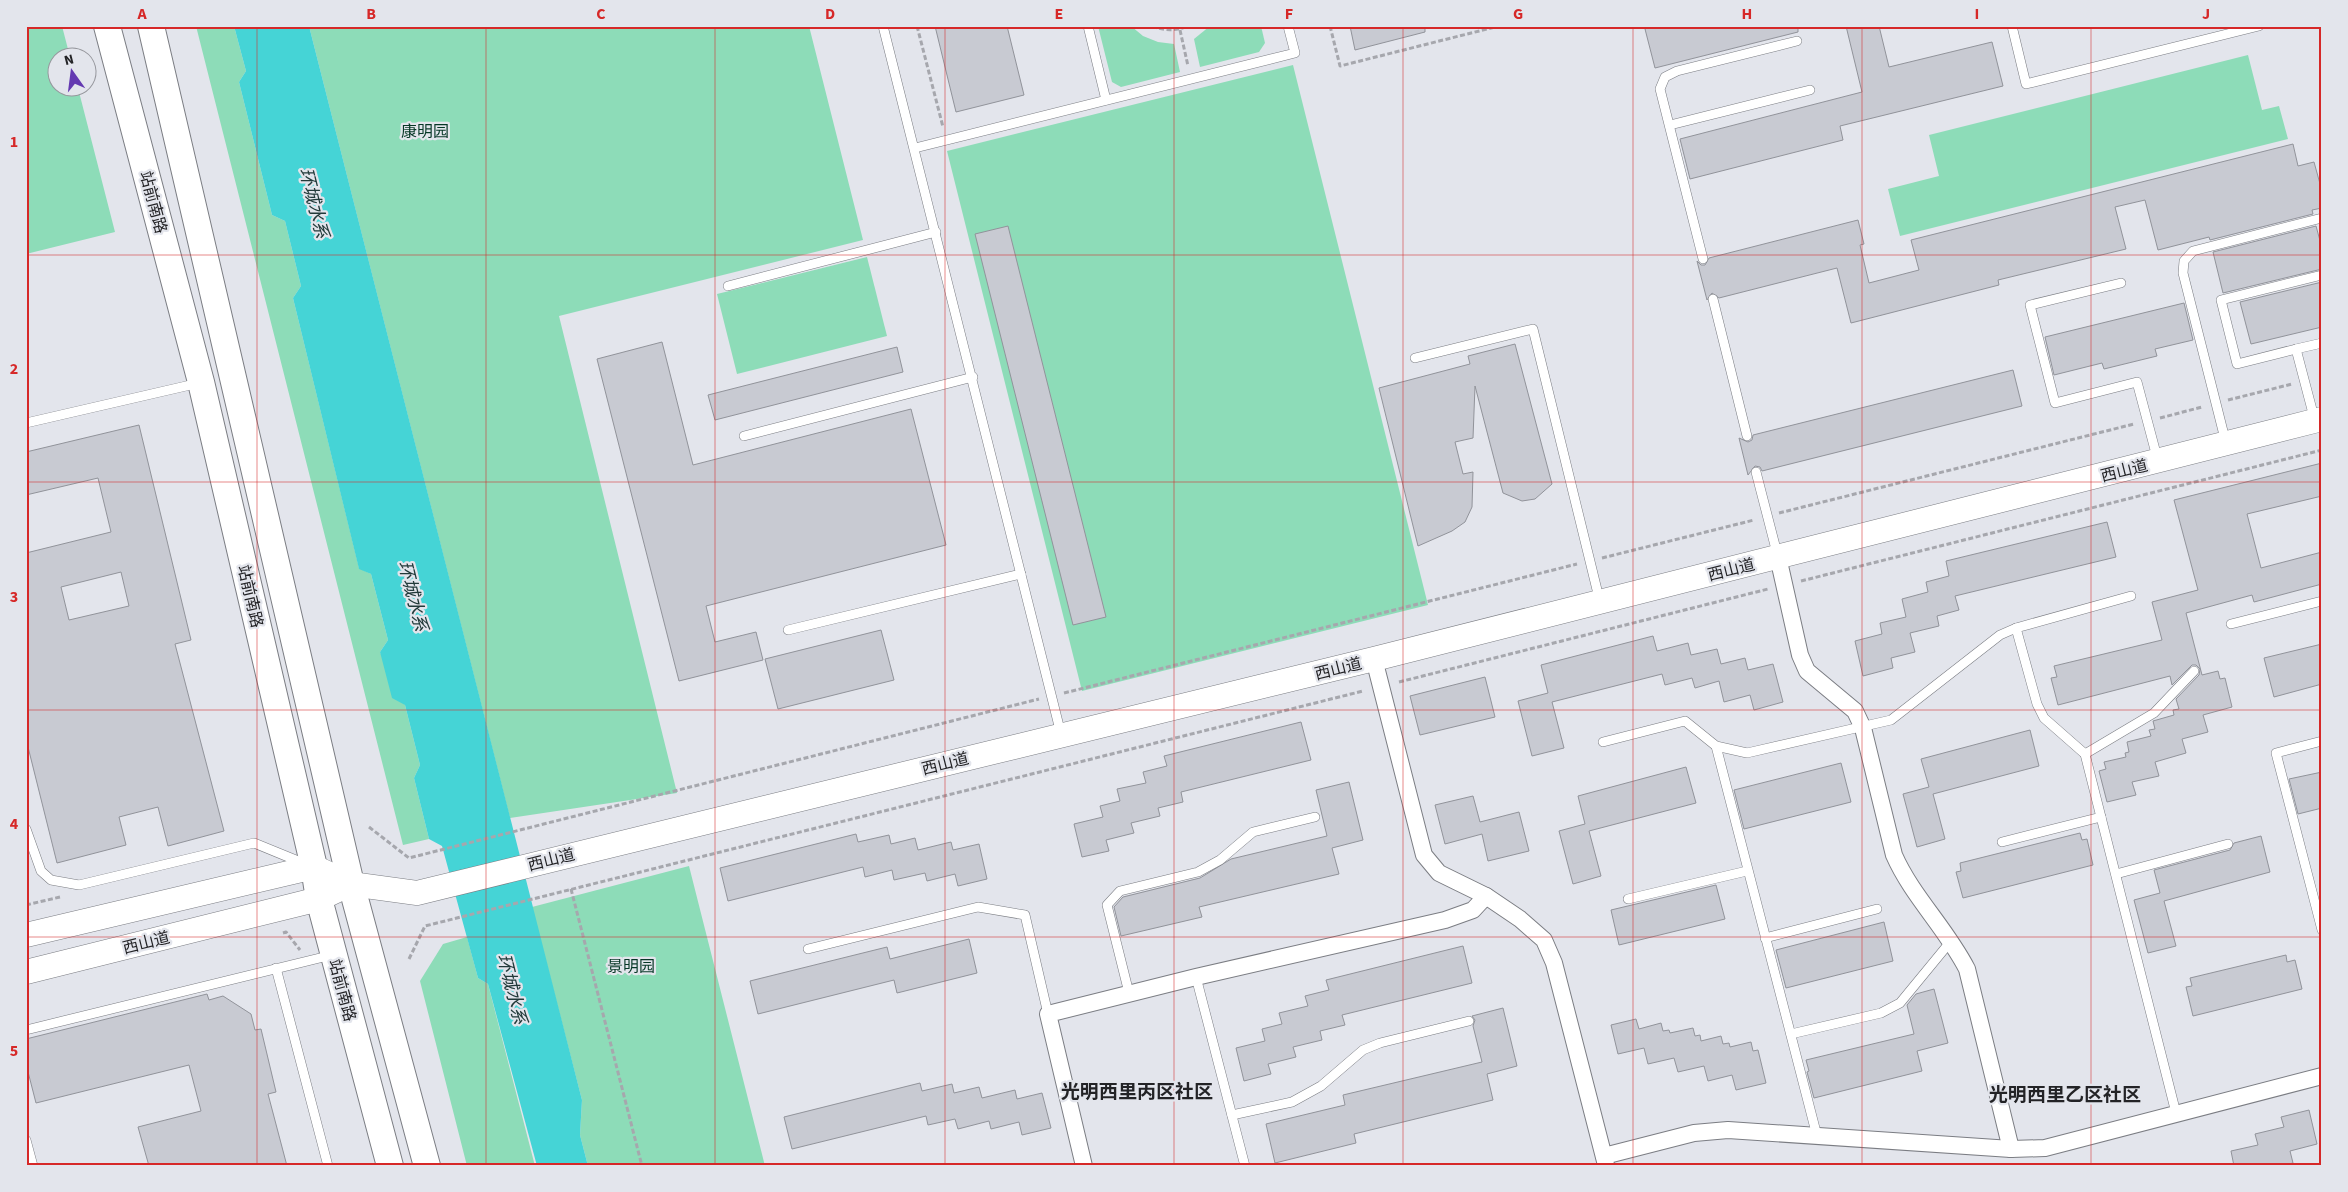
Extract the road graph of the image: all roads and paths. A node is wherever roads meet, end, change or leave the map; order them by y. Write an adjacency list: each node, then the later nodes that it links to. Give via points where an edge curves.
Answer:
1 (107, 26): 33 (main road, 站前南路)
2 (150, 26): 74 (main road, 站前南路)
3 (883, 26): 20 (lane)
4 (918, 26): 19 (path)
5 (1088, 26): 17 (lane)
6 (1152, 26): 13 (path, via 1166,31)
7 (1188, 26): 13 (path)
8 (1288, 26): 15 (lane, via 1295,53)
9 (1330, 26): 10 (path, via 1340,66)
10 (1499, 26)
11 (2012, 26): 12 (lane, via 2026,84)
12 (2260, 26)
13 (1180, 30): 15 (path)
14 (1797, 41): 18 (lane, via 1664,77 1660,88)
15 (1191, 78): 17 (lane)
16 (1810, 90): 18 (lane)
17 (1106, 100): 19 (lane)
18 (1670, 125): 23 (lane)
19 (946, 140): 20 (lane)
20 (915, 148): 22 (lane)
21 (2322, 218): 34 (lane, via 2193,252 2184,261 2183,273)
22 (936, 232): 26 (lane); 31 (lane)
23 (1703, 259)
24 (2322, 275): 29 (lane, via 2221,300 2237,364)
25 (2121, 283): 36 (lane, via 2030,306 2055,402 2137,382)
26 (728, 286)
27 (1713, 299): 39 (lane)
28 (2322, 343): 29 (lane)
29 (2296, 349): 32 (lane)
30 (1415, 358): 46 (lane, via 1532,328)
31 (973, 377): 38 (lane); 47 (lane)
32 (2304, 381): 34 (path); 35 (lane)
33 (201, 382): 37 (lane); 71 (main road, 站前南路)
34 (2216, 403): 36 (path); 40 (lane)
35 (2318, 420): 40 (street, 西山道)
36 (2148, 421): 42 (lane); 44 (path)
37 (26, 423)
38 (744, 436)
39 (1747, 436)
40 (2226, 444): 42 (street, 西山道)
41 (2322, 450): 48 (path)
42 (2158, 461): 45 (street, 西山道)
43 (1756, 472): 44 (lane)
44 (1767, 516): 45 (lane); 46 (path)
45 (1778, 557): 48 (street); 51 (street, 西山道)
46 (1590, 561): 51 (lane); 58 (path)
47 (1021, 574): 54 (lane); 58 (lane)
48 (1784, 585): 57 (path); 59 (street, via 1800,655 1807,671 1855,711)
49 (2131, 596): 53 (lane)
50 (2322, 601): 52 (lane)
51 (1600, 602): 55 (street, 西山道)
52 (2231, 624)
53 (2016, 628): 59 (lane, via 2000,635 1891,720); 64 (lane, via 2037,704 2044,718)
54 (788, 630)
55 (1374, 659): 57 (street); 60 (street, 西山道)
56 (2194, 671): 64 (lane, via 2154,713)
57 (1381, 686): 75 (path); 76 (street, via 1424,855 1439,873)
58 (1052, 696): 60 (lane); 67 (path, via 409,858)
59 (1863, 728): 63 (lane, via 1747,753); 84 (street, via 1894,855)
60 (1061, 735): 74 (street, 西山道, via 417,893)
61 (2322, 741): 80 (lane, via 2276,753)
62 (1603, 742): 63 (lane, via 1685,722)
63 (1716, 746): 72 (lane)
64 (2085, 754): 66 (lane)
65 (1315, 817): 91 (lane, via 1253,832 1220,860 1198,872 1120,892 1107,905)
66 (2101, 817): 69 (lane); 73 (lane)
67 (369, 827)
68 (26, 829): 71 (lane, via 41,871 51,880 79,884 254,843)
69 (2002, 842)
70 (2228, 844): 73 (lane)
71 (314, 868): 74 (street, 西山道); 77 (main road, 站前南路); 82 (street, 西山道)
72 (1747, 871): 78 (lane); 83 (lane)
73 (2116, 874): 97 (lane)
74 (352, 884): 77 (street, 西山道); 107 (main road, 站前南路)
75 (571, 888): 87 (path, via 425,926); 108 (path)
76 (1486, 896): 90 (street, via 1473,910 1445,920); 102 (street, via 1544,940 1554,963)
77 (319, 899): 86 (main road, 站前南路); 89 (street, 西山道)
78 (1628, 899)
79 (1877, 909): 83 (lane)
80 (2322, 930)
81 (276, 934): 86 (path, via 286,932)
82 (26, 935)
83 (1765, 938): 95 (lane)
84 (1951, 941): 95 (lane, via 1900,1002 1880,1013); 101 (street, via 1967,968)
85 (808, 949): 92 (lane, via 978,907 1025,915)
86 (321, 958): 88 (lane); 106 (main road, 站前南路)
87 (409, 959)
88 (276, 968): 94 (lane); 105 (lane)
89 (26, 972)
90 (1196, 977): 91 (street); 98 (lane)
91 (1129, 994): 92 (street)
92 (1048, 1014): 103 (street)
93 (1469, 1021): 98 (lane, via 1380,1043 1363,1050 1320,1086 1292,1102)
94 (26, 1030)
95 (1791, 1034): 99 (lane)
96 (2322, 1076): 97 (street)
97 (2176, 1113): 101 (street, via 2045,1148)
98 (1232, 1115): 109 (lane)
99 (1817, 1136): 101 (street); 102 (street, via 1728,1130 1694,1133)
100 (26, 1140): 104 (lane)
101 (2011, 1149)
102 (1605, 1161)
103 (1083, 1165)
104 (33, 1166)
105 (328, 1166)
106 (390, 1166)
107 (427, 1166)
108 (642, 1166)
109 (1245, 1166)

